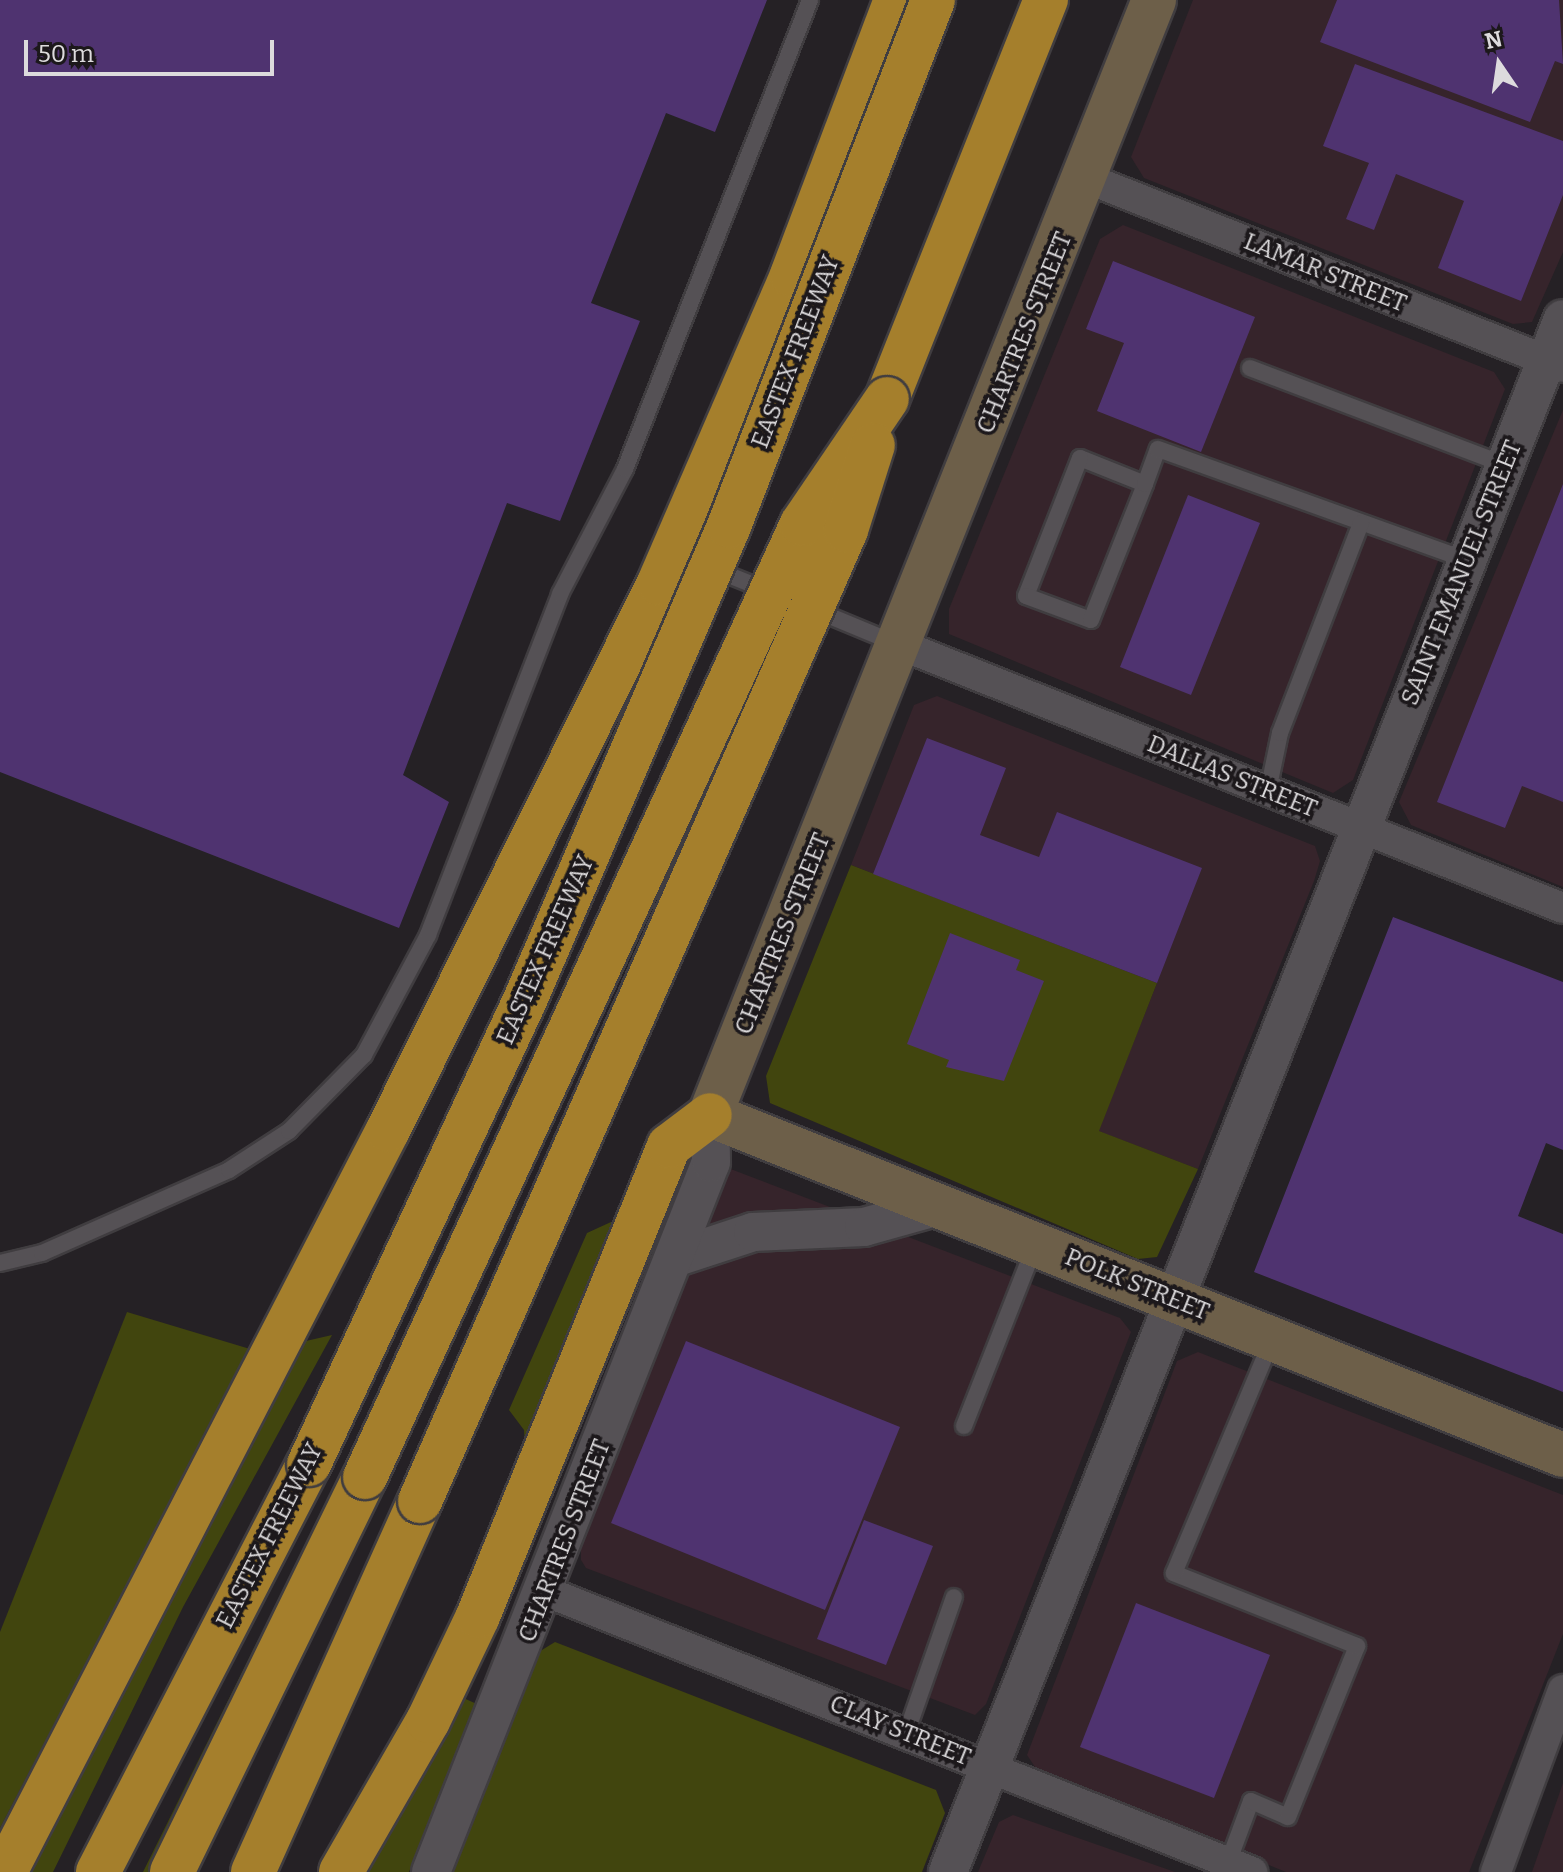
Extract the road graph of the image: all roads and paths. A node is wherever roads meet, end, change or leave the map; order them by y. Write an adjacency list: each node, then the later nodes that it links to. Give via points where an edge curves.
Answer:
1 (810, 0): 24 (lane, via 625,469 560,594 428,935 364,1055 289,1131 229,1170 42,1253)
2 (896, 0): 35 (highway, via 792,275 659,583 374,1158)
3 (907, 0): 16 (lane, via 687,558)
4 (933, 0): 36 (highway, EASTEX FREEWAY, bridge, via 729,526 525,1000 309,1464)
5 (1046, 0): 11 (highway)
6 (1154, 0): 7 (main road, CHARTRES STREET)
7 (1086, 178): 9 (street, LAMAR STREET); 16 (main road, CHARTRES STREET)
8 (1563, 319): 9 (street, SAINT EMANUEL STREET)
9 (1554, 364): 12 (street, SAINT EMANUEL STREET)
10 (1250, 368): 12 (lane)
11 (887, 399): 37 (highway, bridge, via 802,524 365,1477); 38 (highway, bridge, via 846,530)
12 (1505, 465): 15 (street, SAINT EMANUEL STREET)
13 (1145, 484): 13 (lane, via 1091,620 1026,596 1080,458); 14 (lane, via 1158,449)
14 (1361, 523): 15 (lane); 17 (lane, via 1280,733)
15 (1467, 560): 18 (street, SAINT EMANUEL STREET)
16 (901, 645): 17 (street, DALLAS STREET); 20 (main road, CHARTRES STREET)
17 (1268, 791): 18 (street, DALLAS STREET)
18 (1361, 828): 19 (street, DALLAS STREET); 25 (street, SAINT EMANUEL STREET)
19 (1563, 908)
20 (710, 1115): 21 (main road, POLK STREET); 23 (street, CHARTRES STREET, via 711,1162); 39 (highway, via 669,1146 478,1616 428,1721)
21 (939, 1206): 22 (main road, POLK STREET); 23 (street, via 864,1227 753,1232)
22 (1036, 1245): 25 (main road, POLK STREET); 27 (lane)
23 (674, 1258): 29 (street, CHARTRES STREET)
24 (0, 1263)
25 (1174, 1300): 26 (main road, POLK STREET); 33 (street, SAINT EMANUEL STREET)
26 (1272, 1340): 28 (main road, POLK STREET); 34 (lane, via 1174,1573 1357,1646 1288,1817 1251,1801)
27 (964, 1426)
28 (1563, 1455)
29 (547, 1592): 32 (street, CLAY STREET); 40 (street, CHARTRES STREET)
30 (954, 1597): 32 (lane)
31 (1563, 1690): 42 (street)
32 (906, 1734): 33 (street, CLAY STREET)
33 (989, 1766): 34 (street, CLAY STREET); 41 (street)
34 (1240, 1867)
35 (5, 1872)
36 (98, 1872)
37 (172, 1872)
38 (253, 1872)
39 (341, 1872)
40 (431, 1872)
41 (948, 1872)
42 (1496, 1872)

